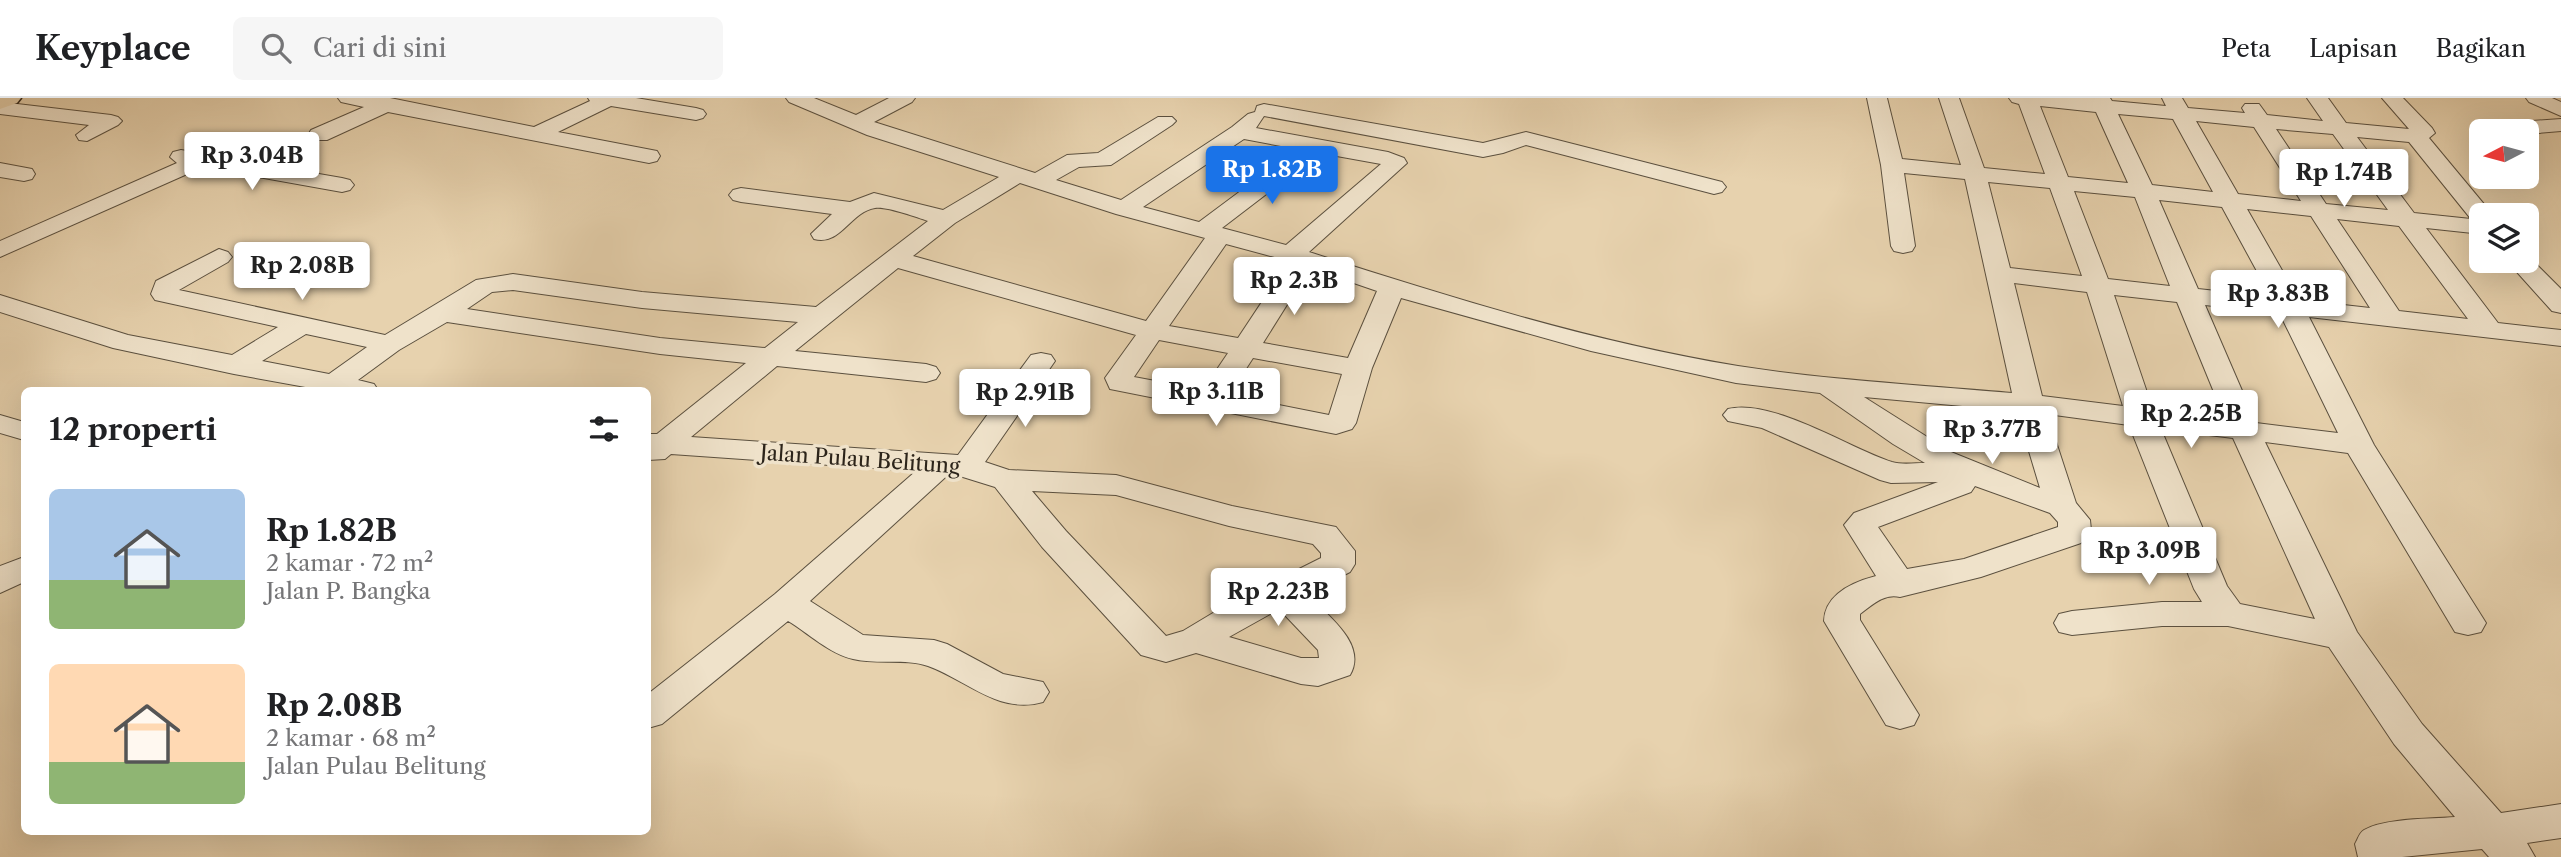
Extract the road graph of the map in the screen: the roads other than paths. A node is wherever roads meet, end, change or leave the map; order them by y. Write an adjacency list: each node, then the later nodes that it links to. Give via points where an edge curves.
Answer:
1 (8, 98): 14 (main road)
2 (348, 98): 15 (street)
3 (796, 98): 24 (street)
4 (905, 98): 24 (street)
5 (1877, 98): 40 (street)
6 (1949, 98): 43 (street)
7 (2019, 98): 8 (street)
8 (2027, 98): 16 (street); 45 (street)
9 (2246, 98): 23 (street)
10 (2317, 98): 28 (street)
11 (2392, 98): 33 (street, via 2424,133)
12 (2536, 98): 20 (street)
13 (622, 101): 21 (street); 30 (street); 34 (street)
14 (0, 102)
15 (395, 102): 30 (street); 32 (street)
16 (2102, 102): 18 (street); 48 (street)
17 (1270, 104): 26 (street); 29 (street)
18 (2176, 105): 23 (street); 50 (street)
19 (0, 108): 31 (street, via 111,121)
20 (2561, 110)
21 (696, 114)
22 (1165, 121): 44 (street, via 1103,160 1075,160)
23 (2262, 121): 28 (street); 54 (street)
24 (856, 123): 44 (street)
25 (2561, 125): 27 (street)
26 (1359, 127): 36 (street); 47 (street, via 1492,151 1526,138)
27 (2539, 127)
28 (2342, 128): 33 (street); 56 (street)
29 (1240, 132): 35 (street); 53 (street)
30 (537, 134): 34 (street)
31 (87, 135)
32 (319, 135)
33 (2416, 136): 51 (street)
34 (581, 143): 38 (street)
35 (1315, 146): 36 (street); 58 (street)
36 (1343, 151): 63 (street, via 1396,163)
37 (170, 155): 39 (street)
38 (649, 156)
39 (201, 160): 46 (street); 61 (street)
40 (1892, 165): 43 (street); 60 (street)
41 (0, 170): 42 (street)
42 (24, 174)
43 (1975, 174): 45 (street); 66 (street)
44 (1028, 178): 53 (street); 55 (street)
45 (2061, 183): 48 (street); 67 (street)
46 (342, 185)
47 (1714, 187)
48 (2144, 192): 50 (street); 69 (street)
49 (741, 195): 52 (street)
50 (2231, 201): 54 (street); 72 (street)
51 (2471, 203)
52 (853, 209): 55 (street, via 879,199); 59 (street)
53 (1124, 209): 58 (street)
54 (2317, 210): 56 (street); 75 (street)
55 (947, 218): 64 (street)
56 (2407, 219): 57 (street); 78 (street)
57 (2469, 226)
58 (1210, 233): 63 (street); 77 (street)
59 (823, 234)
60 (1903, 246)
61 (0, 250)
62 (219, 257): 76 (street, via 164,288 164,294)
63 (1297, 257): 68 (street); 81 (street)
64 (895, 259): 74 (street); 77 (street)
65 (2531, 273): 71 (street)
66 (1999, 274): 67 (street); 91 (street)
67 (2098, 285): 69 (street); 93 (street)
68 (1392, 287): 85 (street); 88 (street, via 1591,343 1736,374)
69 (2189, 296): 72 (street); 96 (street)
70 (0, 303): 84 (street, via 123,342)
71 (2561, 306)
72 (2290, 307): 75 (street); 97 (street)
73 (443, 313): 74 (street, via 485,285 513,282 642,300); 80 (street); 82 (street)
74 (822, 316): 82 (street)
75 (2391, 320): 78 (street)
76 (300, 326): 80 (street); 84 (street)
77 (1152, 331): 81 (street); 90 (street, via 1119,383)
78 (2490, 331): 79 (street)
79 (2561, 338)
80 (389, 344): 87 (street)
81 (1245, 349): 85 (street); 90 (street)
82 (772, 357): 86 (street); 98 (street)
83 (1041, 361): 99 (street)
84 (234, 366): 87 (street)
85 (1358, 368): 90 (street, via 1339,424)
86 (926, 373)
87 (334, 383): 89 (street)
88 (1823, 385): 91 (street); 100 (street, via 1872,413)
89 (351, 387)
90 (1211, 401)
91 (2029, 403): 93 (street); 104 (street)
92 (1738, 415): 101 (street, via 1770,421)
93 (2141, 417): 96 (street); 110 (street, via 2211,589)
94 (0, 424): 95 (street)
95 (21, 430)
96 (2245, 432): 97 (street); 113 (street)
97 (2359, 445): 112 (street)
98 (652, 449): 99 (street, Jalan Pulau Belitung)
99 (955, 464): 102 (street, Jalan Pulau Belitung); 109 (street)
100 (1952, 471): 101 (street); 103 (street); 104 (street, via 1989,492 2018,493)
101 (1891, 473): 103 (street)
102 (1006, 480): 108 (street, Jalan Pulau Belitung, via 1116,485 1229,516 1324,534 1338,551 1338,564); 114 (street, via 1154,646 1166,649)
103 (1926, 496): 107 (street, via 1860,525)
104 (2061, 506): 107 (street, via 2074,520 2069,535 1998,561)
105 (21, 570): 106 (street)
106 (0, 581)
107 (1900, 585): 117 (street, via 1864,593 1840,614)
108 (1284, 592): 114 (street); 114 (street, via 1333,644 1337,666 1318,673 1301,671)
109 (787, 603): 115 (street, via 855,647 934,653 995,686); 116 (street)
110 (2228, 614): 111 (street, via 2162,614); 113 (street)
111 (2073, 623)
112 (2468, 623)
113 (2341, 637): 119 (street, via 2408,734)
114 (1196, 640)
115 (1030, 692)
116 (651, 712)
117 (1900, 715)
118 (2561, 821): 119 (street)
119 (2503, 844): 120 (street, via 2382,841 2376,844)
120 (2381, 857)

